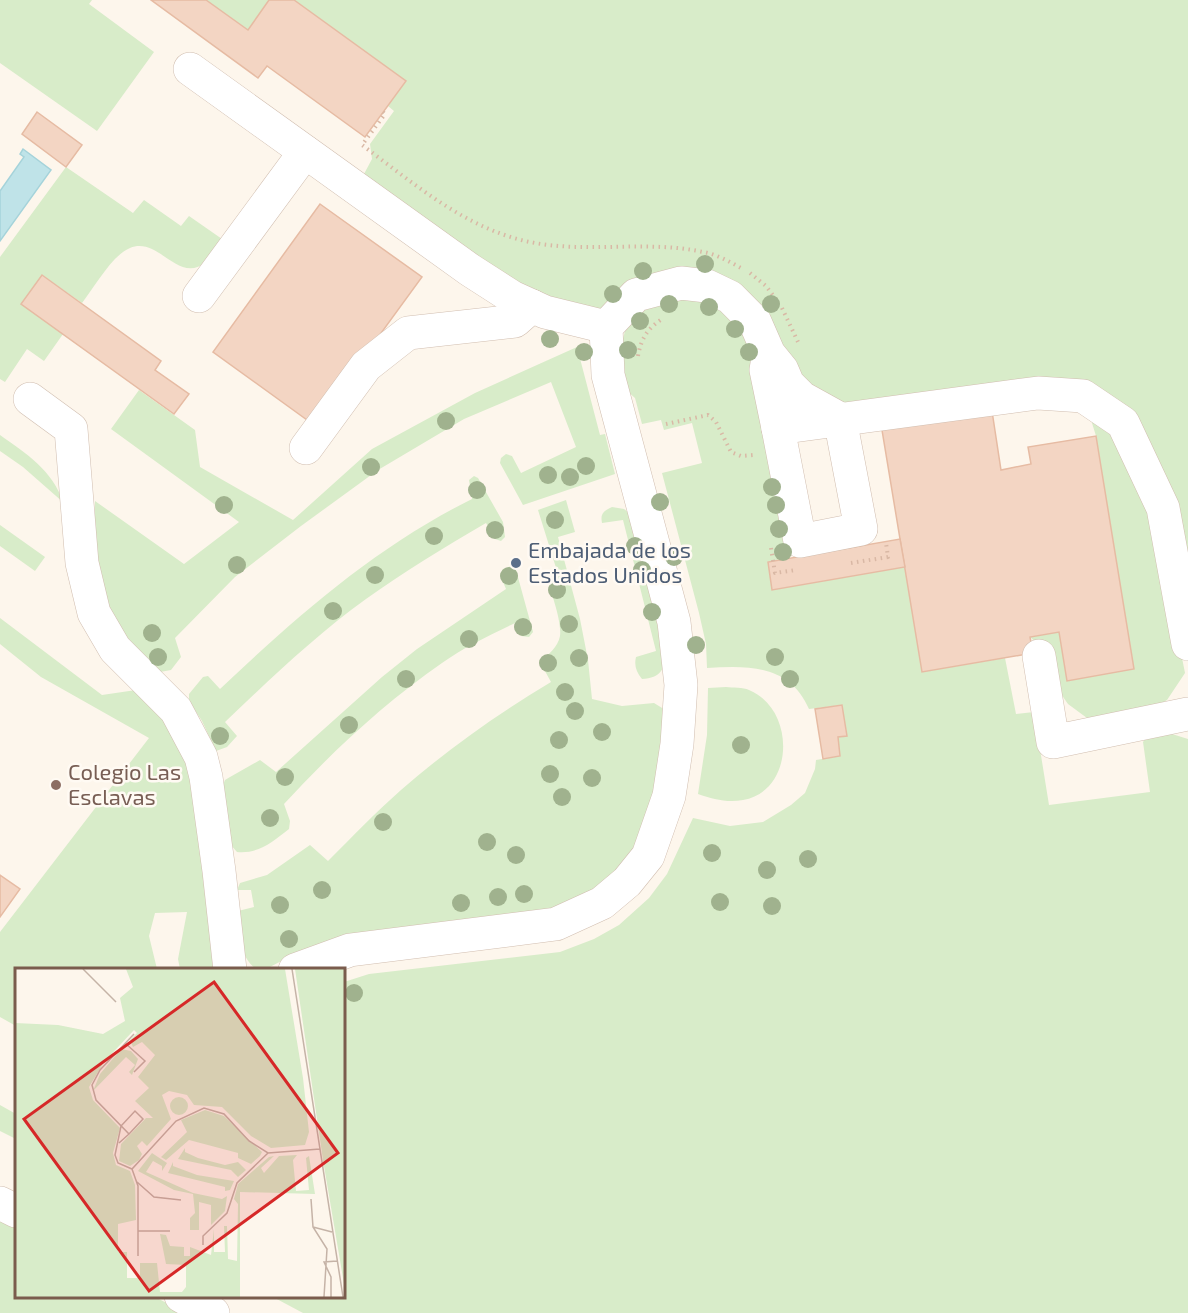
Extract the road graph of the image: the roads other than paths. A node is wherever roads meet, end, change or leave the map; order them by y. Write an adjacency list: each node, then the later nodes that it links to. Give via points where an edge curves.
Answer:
1 (190, 69): 2 (street)
2 (305, 152): 3 (street); 4 (street, via 470,270)
3 (199, 296)
4 (532, 306): 5 (street); 10 (street, via 515,321 408,333 366,366)
5 (606, 327): 6 (street, via 636,295 681,283 707,286 730,297); 15 (street, via 608,375 674,622 681,685 678,744 669,796 648,856 627,882 602,903 556,924 350,950)
6 (784, 351): 8 (street, via 782,370 788,384 802,398); 9 (street, via 766,370)
7 (30, 399): 14 (street, via 70,429 82,563 94,613 115,649 176,710 201,756)
8 (840, 419): 9 (street); 9 (street, via 861,529 800,541); 11 (street, via 1038,393 1083,396 1123,423 1163,508)
9 (765, 436)
10 (306, 448)
11 (1188, 644)
12 (1039, 656): 13 (street, via 1053,742)
13 (1188, 714)
14 (230, 968)
15 (298, 968)
16 (0, 1203): 17 (street)
17 (15, 1210)
18 (185, 1298): 19 (street)
19 (213, 1313)

